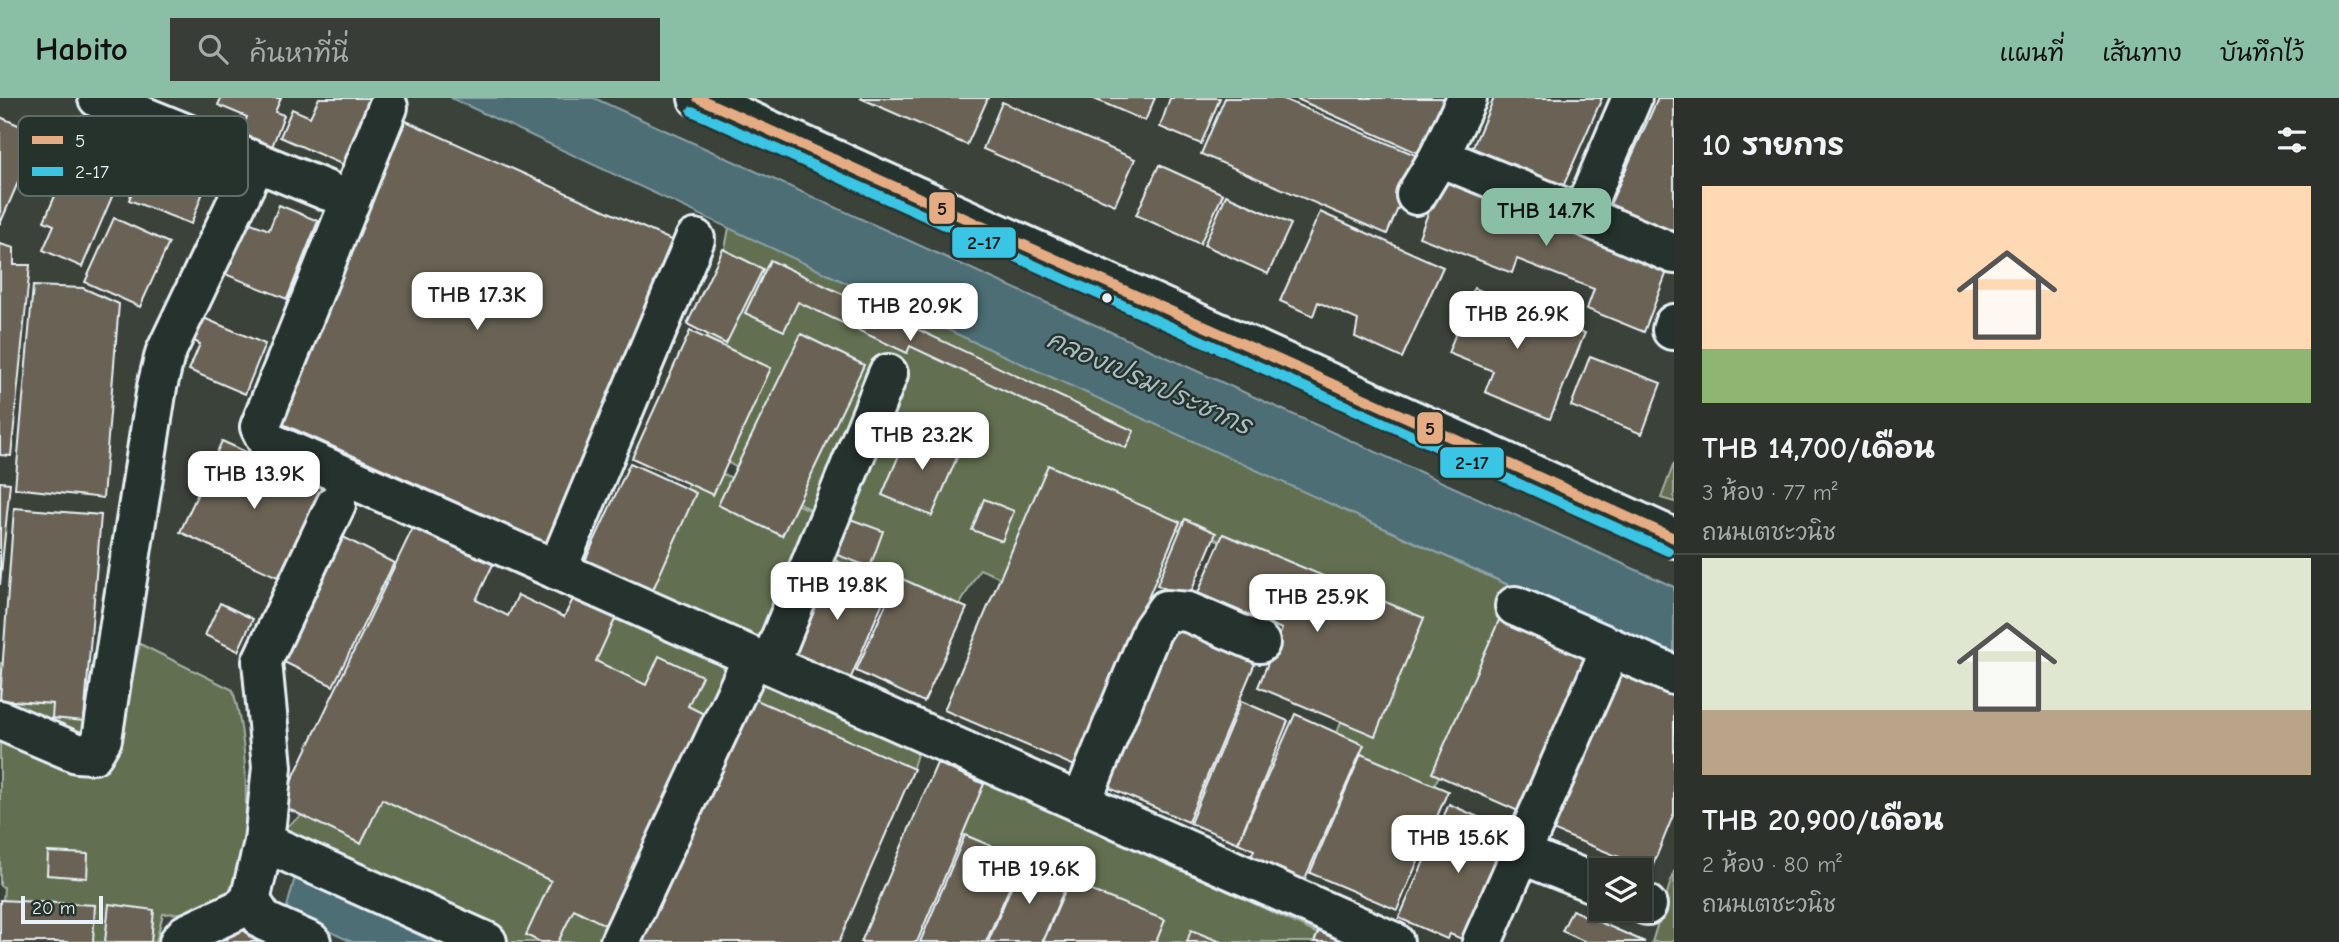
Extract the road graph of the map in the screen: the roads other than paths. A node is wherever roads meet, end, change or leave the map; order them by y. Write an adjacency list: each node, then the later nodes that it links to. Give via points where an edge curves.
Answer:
1 (98, 98): 6 (main road)
2 (698, 98): 19 (main road)
3 (1467, 98): 7 (main road)
4 (1632, 98): 14 (main road)
5 (388, 107): 20 (main road, via 260,427 267,441)
6 (142, 116)
7 (1438, 157): 12 (main road); 14 (main road)
8 (248, 159): 9 (main road)
9 (256, 162): 10 (main road); 11 (main road)
10 (248, 179)
11 (328, 191)
12 (1416, 195)
13 (240, 196): 26 (main road, via 165,354 102,739 93,754 77,753)
14 (1582, 215): 16 (main road)
15 (695, 239): 20 (main road)
16 (1674, 254)
17 (888, 374): 24 (main road)
18 (336, 504): 28 (main road, via 262,661 272,767)
19 (1665, 531)
20 (557, 569): 24 (main road)
21 (1515, 606): 23 (main road)
22 (1260, 643): 27 (main road, via 1188,612 1166,610 1152,630)
23 (1611, 648): 25 (main road); 29 (main road)
24 (762, 660): 27 (main road); 35 (main road)
25 (1674, 675)
26 (0, 720)
27 (1081, 803): 36 (main road)
28 (264, 842): 31 (main road); 34 (main road)
29 (1521, 854): 30 (main road); 37 (main road)
30 (1589, 881)
31 (250, 900): 32 (main road); 33 (main road, via 264,922)
32 (179, 942)
33 (312, 942)
34 (487, 942)
35 (621, 942)
36 (1394, 942)
37 (1482, 942)

